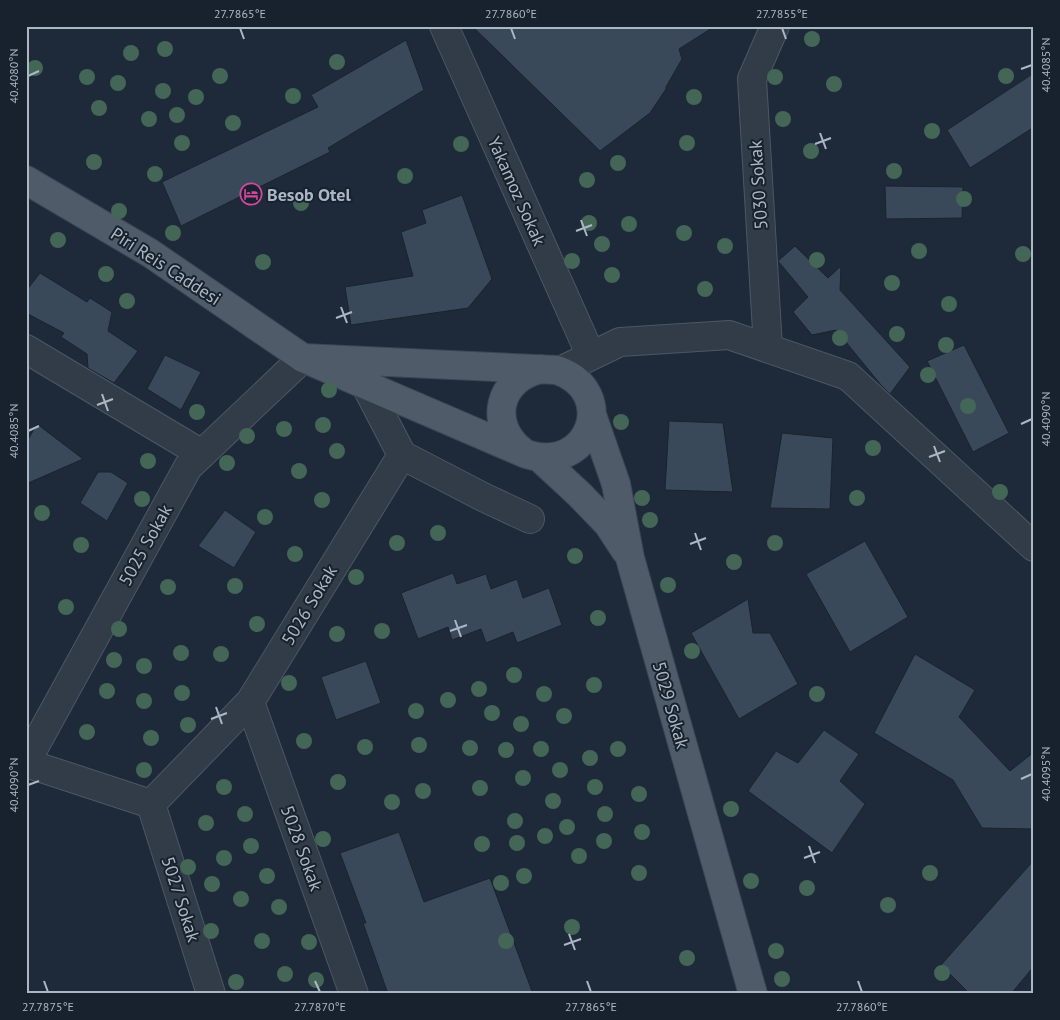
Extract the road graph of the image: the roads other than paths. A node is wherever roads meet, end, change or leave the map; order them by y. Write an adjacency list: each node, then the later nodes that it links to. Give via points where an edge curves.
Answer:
1 (444, 26): 7 (street, Yakamoz Sokak)
2 (775, 26): 5 (street, 5030 Sokak, via 752,79)
3 (26, 180): 8 (main road, Piri Reis Caddesi, via 150,253)
4 (620, 342): 5 (street, via 729,336); 7 (street); 11 (street, via 596,374)
5 (768, 348): 16 (street, via 848,376)
6 (26, 349): 12 (street)
7 (591, 356): 9 (street)
8 (303, 358): 9 (main road); 10 (main road, Piri Reis Caddesi); 12 (street, 5025 Sokak)
9 (551, 370): 11 (main road, via 571,376 583,386); 14 (main road, via 529,372 516,380 502,405 506,433 514,445)
10 (365, 384): 13 (street); 14 (main road, Piri Reis Caddesi)
11 (591, 408): 14 (main road, via 589,430 569,453 555,458); 17 (main road, 5029 Sokak, via 616,484)
12 (202, 454): 19 (street, 5025 Sokak, via 188,467)
13 (402, 455): 15 (street); 18 (street, 5026 Sokak)
14 (533, 456): 17 (main road, via 579,494 608,524)
15 (530, 519)
16 (1034, 547)
17 (630, 558): 23 (main road, 5029 Sokak)
18 (250, 702): 20 (street, 5026 Sokak); 22 (street, 5028 Sokak)
19 (26, 762): 20 (street)
20 (151, 804): 21 (street, 5027 Sokak)
21 (211, 994)
22 (354, 994)
23 (753, 994)

